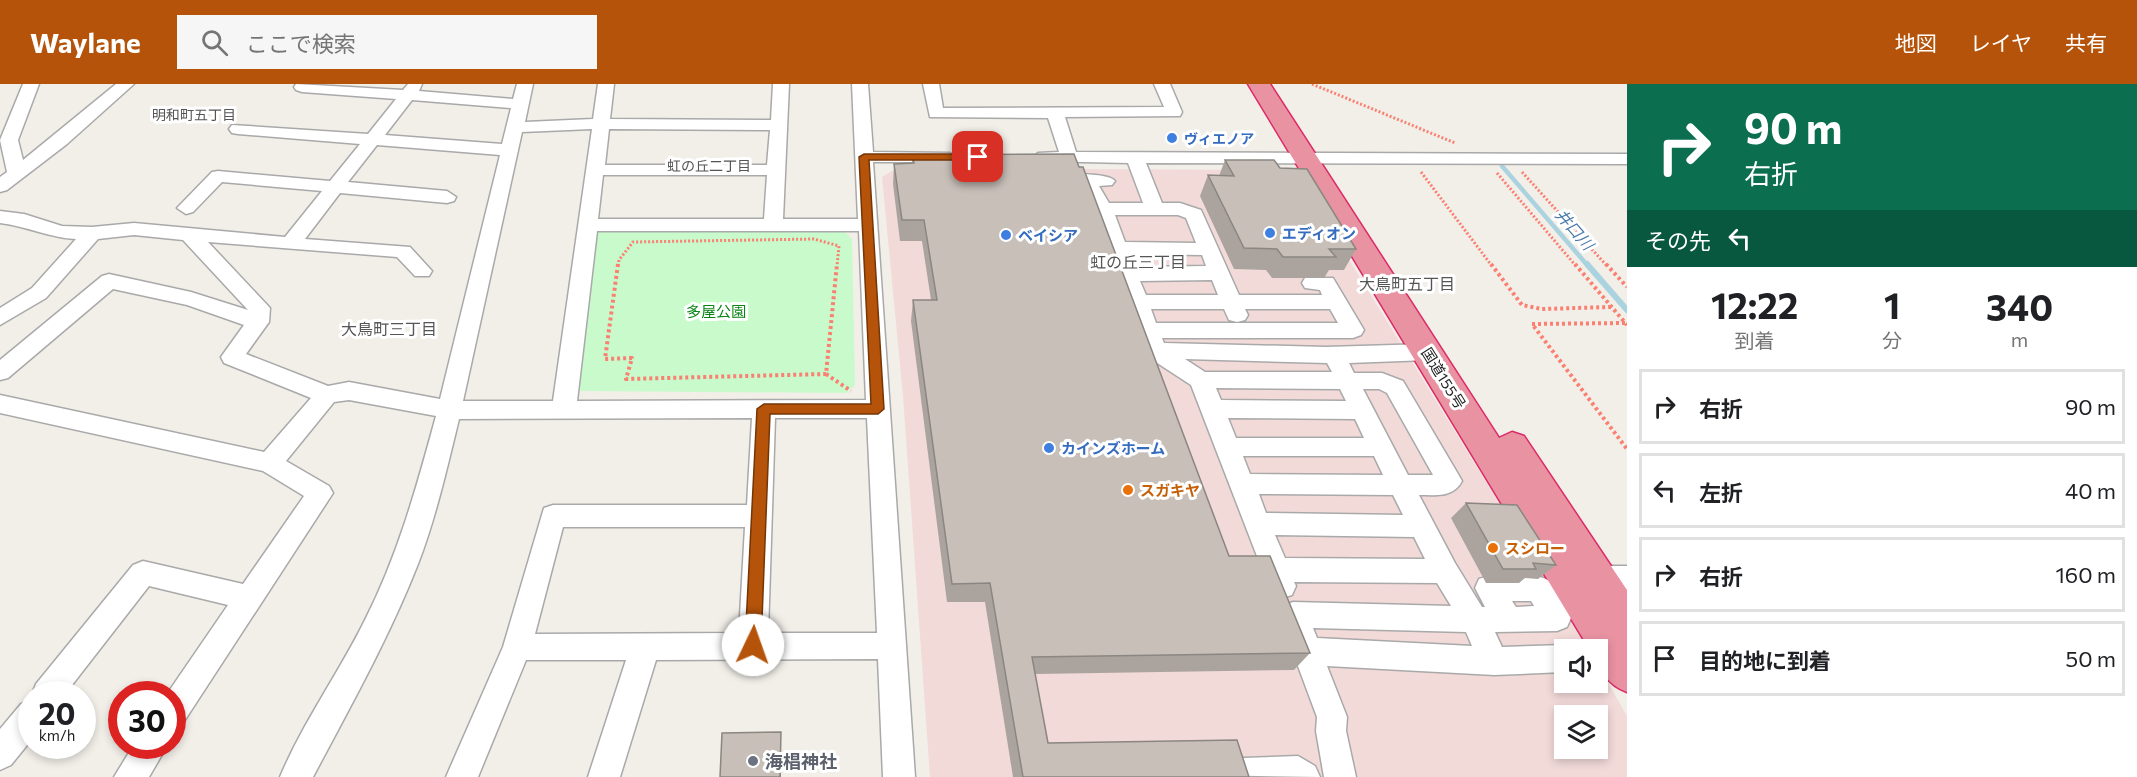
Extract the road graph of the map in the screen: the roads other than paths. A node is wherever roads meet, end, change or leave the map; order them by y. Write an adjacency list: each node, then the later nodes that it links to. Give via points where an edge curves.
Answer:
1 (31, 84): 30 (street, via 9,140)
2 (126, 84): 30 (street, via 61,140)
3 (525, 84): 13 (street)
4 (606, 84): 15 (street)
5 (781, 84): 16 (street)
6 (860, 84): 21 (street)
7 (931, 84): 14 (street, via 936,113)
8 (1162, 84): 14 (street, via 1174,112)
9 (1259, 84): 25 (highway, 国道155号)
10 (1277, 84): 25 (highway, 国道155号)
11 (302, 87): 12 (street)
12 (411, 90): 13 (street); 19 (street)
13 (520, 104): 17 (street)
14 (1054, 112): 28 (street)
15 (601, 124): 16 (street); 17 (street); 29 (street)
16 (778, 125): 31 (street)
17 (515, 127): 20 (street)
18 (238, 129): 19 (street)
19 (373, 139): 20 (street); 34 (street)
20 (510, 150): 72 (street)
21 (864, 157): 22 (street); 42 (street)
22 (967, 157)
23 (1102, 157): 24 (street); 28 (street); 32 (street, via 1109,177)
24 (1135, 157): 25 (street); 37 (street)
25 (1314, 157): 26 (street); 61 (highway, 国道155号); 84 (highway, 国道155号)
26 (1627, 159)
27 (1026, 169): 28 (street)
28 (1073, 169): 32 (street); 38 (street, via 1088,183)
29 (595, 170): 31 (street); 40 (street)
30 (16, 171): 33 (street)
31 (776, 171): 41 (street)
32 (1106, 181): 38 (street)
33 (0, 186)
34 (336, 186): 35 (street); 36 (street, via 218,176); 46 (street)
35 (447, 197)
36 (186, 208)
37 (1154, 208): 38 (street); 43 (street, via 1194,214)
38 (1106, 216): 43 (street); 47 (street)
39 (0, 217): 44 (street, via 61,232)
40 (588, 225): 41 (street); 68 (street)
41 (773, 225): 42 (street)
42 (867, 225): 70 (street)
43 (1199, 226): 48 (street)
44 (92, 233): 45 (street, via 134,229); 56 (street, via 39,293)
45 (188, 233): 46 (street); 57 (street, via 259,308)
46 (290, 244): 49 (street, via 403,251)
47 (1118, 249): 48 (street); 51 (street)
48 (1209, 249): 50 (street)
49 (422, 271)
50 (1220, 273): 51 (street); 54 (street)
51 (1127, 274): 53 (street)
52 (1312, 283): 55 (street, via 1326,283)
53 (1138, 302): 54 (street); 59 (street)
54 (1232, 302): 55 (street); 58 (street)
55 (1337, 302): 58 (street, via 1353,330)
56 (0, 318)
57 (258, 322): 63 (street, via 191,299 109,281); 66 (street, via 231,357)
58 (1244, 331): 59 (street); 60 (street)
59 (1153, 341): 60 (street); 64 (street)
60 (1253, 351): 62 (street)
61 (1428, 352): 62 (street); 97 (highway, 国道155号)
62 (1334, 356): 65 (street)
63 (0, 372)
64 (1201, 380): 65 (street); 71 (street)
65 (1345, 380): 73 (street); 78 (street, via 1382,381 1395,387 1449,481 1444,485)
66 (327, 395): 72 (street, via 349,391); 76 (street)
67 (0, 404): 76 (street)
68 (564, 409): 69 (street); 72 (street)
69 (764, 409): 70 (street); 79 (street)
70 (878, 409): 91 (street)
71 (1213, 409): 73 (street); 74 (street)
72 (449, 410): 105 (street, via 424,509 404,564 376,628)
73 (1361, 411): 75 (street)
74 (1228, 447): 75 (street); 77 (street)
75 (1380, 447): 78 (street)
76 (269, 463): 85 (street, via 321,493)
77 (1242, 484): 78 (street); 80 (street)
78 (1400, 486): 81 (street)
79 (759, 516): 90 (street); 92 (street, via 553,516)
80 (1258, 524): 81 (street); 82 (street)
81 (1421, 526): 83 (street)
82 (1276, 570): 83 (street); 86 (street)
83 (1444, 571): 87 (street)
84 (1612, 578): 89 (highway, 国道155号)
85 (250, 598): 98 (street, via 143,573); 99 (street)
86 (1293, 615): 87 (street); 94 (street)
87 (1474, 619): 88 (street); 96 (street)
88 (1509, 620)
89 (1627, 623)
90 (753, 645): 91 (street); 93 (street)
91 (893, 646): 108 (street)
92 (517, 647): 93 (street); 106 (street)
93 (645, 647): 107 (street)
94 (1308, 651): 96 (street); 110 (street, via 1332,717)
95 (1554, 659): 96 (street)
96 (1494, 661)
97 (1614, 663)
98 (57, 681)
99 (186, 692)
100 (18, 732): 101 (street)
101 (0, 754)
102 (142, 759): 104 (street)
103 (1195, 775): 109 (street, via 1298,772)
104 (129, 777)
105 (296, 777)
106 (462, 777)
107 (604, 777)
108 (899, 777)
109 (1304, 777)
110 (1340, 777)

